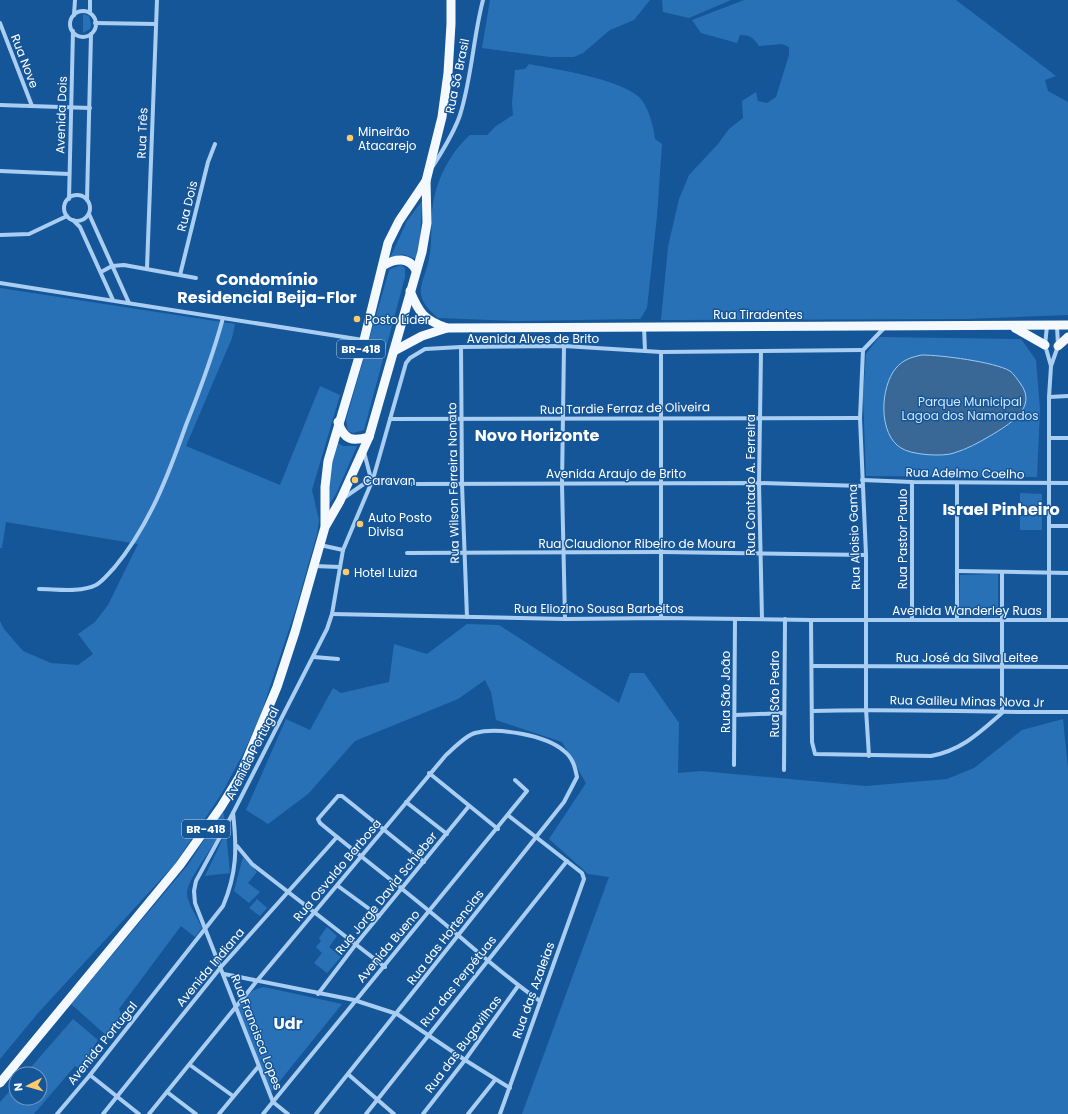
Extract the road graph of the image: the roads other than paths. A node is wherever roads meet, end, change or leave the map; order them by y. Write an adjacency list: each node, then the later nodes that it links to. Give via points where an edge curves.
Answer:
1 (74, 0): 7 (street, Avenida Dois)
2 (90, 0): 6 (street)
3 (157, 0): 10 (street, Rua Três)
4 (451, 0): 22 (main road, BR-418, via 448,73 442,117)
5 (483, 0): 22 (street, Rua Só Brasil, via 460,116)
6 (90, 13): 7 (street, via 80,11); 9 (street)
7 (74, 15): 11 (street, Avenida Dois, via 70,24)
8 (0, 23): 14 (street, Rua Nove)
9 (96, 23): 10 (street); 12 (street)
10 (156, 24): 31 (street, Rua Três)
11 (73, 31): 12 (street, via 82,36); 17 (street, Avenida Dois)
12 (91, 34): 18 (street)
13 (0, 42): 14 (street)
14 (7, 42): 16 (street, Rua Nove)
15 (0, 105): 16 (street)
16 (32, 106): 17 (street)
17 (71, 107): 18 (street); 21 (street, Avenida Dois)
18 (90, 108): 24 (street)
19 (216, 144): 34 (street, Rua Dois, via 210,157)
20 (0, 172): 21 (street)
21 (69, 174): 23 (street, Avenida Dois)
22 (427, 177): 29 (main road, BR-418, via 388,243); 32 (main road, BR-418, via 426,223 422,252)
23 (69, 199): 24 (street, via 78,196); 26 (street, Avenida Dois, via 65,209)
24 (87, 200): 25 (street, via 90,205)
25 (89, 214): 27 (street, via 83,220); 30 (street)
26 (67, 216): 27 (street); 28 (street, via 29,234)
27 (73, 220): 33 (street, via 80,227)
28 (0, 235)
29 (384, 264): 32 (main road, via 405,260 412,263); 49 (main road, BR-418)
30 (112, 266): 31 (street, via 124,264); 33 (street); 39 (street)
31 (147, 268): 34 (street)
32 (416, 270): 37 (main road, BR-418)
33 (101, 272): 38 (street)
34 (180, 275): 35 (street)
35 (196, 278)
36 (0, 283): 38 (street)
37 (410, 291): 47 (main road, Rua Tiradentes, via 422,314 432,322); 54 (main road, BR-418)
38 (113, 300): 39 (street)
39 (129, 303): 40 (street)
40 (222, 318): 49 (street); 102 (street, via 209,364 164,484 133,542 96,585 77,589)
41 (1057, 325): 42 (main road, Rua Tiradentes); 44 (main road, Rua Tiradentes); 52 (street)
42 (1068, 325)
43 (1012, 326): 44 (main road, Rua Tiradentes); 46 (main road, Rua Tiradentes); 50 (main road)
44 (1047, 326): 50 (street)
45 (644, 327): 46 (main road, Rua Tiradentes); 47 (main road, Rua Tiradentes); 56 (street)
46 (885, 327): 55 (street)
47 (447, 328): 54 (main road, Rua Tiradentes, via 422,336)
48 (1068, 337): 52 (main road)
49 (364, 340): 68 (main road, BR-418)
50 (1045, 345): 59 (street)
51 (564, 346): 53 (street, Avenida Alves de Brito); 56 (street, Avenida Alves de Brito); 67 (street)
52 (1058, 346): 59 (street)
53 (461, 347): 65 (street, Avenida Alves de Brito, via 425,349 410,358 406,363); 66 (street, Rua Wilson Ferreira Nonato)
54 (394, 350): 69 (main road, BR-418)
55 (863, 350): 57 (street, Avenida Alves de Brito); 64 (street, Rua Aloisio Gama)
56 (646, 351): 58 (street, Avenida Alves de Brito)
57 (761, 351): 58 (street, Avenida Alves de Brito); 63 (street, Rua Contado A. Ferreira)
58 (661, 352): 62 (street)
59 (1051, 366): 61 (street)
60 (1068, 396): 61 (street)
61 (1050, 397): 70 (street)
62 (662, 417): 63 (street, Rua Tardie Ferraz de Oliveira); 67 (street, Rua Tardie Ferraz de Oliveira); 77 (street)
63 (761, 418): 64 (street, Rua Tardie Ferraz de Oliveira); 78 (street, Rua Contado A. Ferreira)
64 (860, 418): 74 (street, Rua Aloisio Gama)
65 (390, 419): 66 (street, Rua Tardie Ferraz de Oliveira); 73 (street, Avenida Alves de Brito)
66 (461, 419): 67 (street, Rua Tardie Ferraz de Oliveira); 80 (street, Rua Wilson Ferreira Nonato)
67 (563, 419): 81 (street)
68 (338, 422): 69 (main road, via 346,437); 87 (main road, BR-418, via 328,461)
69 (369, 437): 72 (main road, BR-418)
70 (1049, 438): 71 (street); 82 (street)
71 (1068, 438)
72 (364, 450): 73 (street); 84 (main road, BR-418)
73 (372, 479): 80 (street, Avenida Araujo de Brito, via 412,484); 84 (street); 89 (street, Avenida Alves de Brito)
74 (862, 480): 75 (street, Rua Adelmo Coelho); 83 (street, Rua Aloisio Gama)
75 (912, 482): 76 (street, Rua Adelmo Coelho); 112 (street, Rua Pastor Paulo)
76 (957, 482): 82 (street, Rua Adelmo Coelho); 98 (street)
77 (662, 483): 78 (street, Avenida Araujo de Brito); 81 (street, Avenida Araujo de Brito); 90 (street)
78 (759, 483): 83 (street, Avenida Araujo de Brito); 94 (street, Rua Contado A. Ferreira)
79 (1068, 483): 82 (street, Rua Adelmo Coelho)
80 (462, 484): 81 (street, Avenida Araujo de Brito); 93 (street, Rua Wilson Ferreira Nonato)
81 (562, 484): 92 (street)
82 (1050, 484): 85 (street)
83 (862, 486): 95 (street, Rua Aloisio Gama)
84 (340, 501): 87 (main road, BR-418)
85 (1049, 526): 86 (street); 101 (street)
86 (1068, 526)
87 (325, 527): 88 (main road, BR-418)
88 (320, 545): 89 (street); 96 (main road, BR-418)
89 (343, 550): 97 (street, Avenida Alves de Brito)
90 (662, 552): 92 (street, Rua Claudionor Ribeiro de Moura); 94 (street, Rua Claudionor Ribeiro de Moura); 105 (street)
91 (407, 553): 93 (street, Rua Claudionor Ribeiro de Moura)
92 (563, 553): 93 (street, Rua Claudionor Ribeiro de Moura); 106 (street)
93 (464, 554): 104 (street, Rua Wilson Ferreira Nonato)
94 (760, 554): 95 (street, Rua Claudionor Ribeiro de Moura); 108 (street, Rua Contado A. Ferreira)
95 (866, 555): 110 (street, Rua Aloisio Gama)
96 (313, 566): 97 (street); 176 (main road, BR-418, via 295,632 274,694 240,776 180,865)
97 (340, 567): 103 (street, Avenida Alves de Brito)
98 (958, 571): 99 (street); 113 (street)
99 (1002, 572): 101 (street); 116 (street)
100 (1068, 573): 101 (street)
101 (1050, 574): 114 (street)
102 (39, 589)
103 (332, 614): 104 (street, Rua Eliozino Sousa Barbeitos); 117 (street, Avenida Portugal)
104 (467, 617): 106 (street, Rua Eliozino Sousa Barbeitos)
105 (662, 618): 106 (street, Rua Eliozino Sousa Barbeitos); 107 (street, Rua Eliozino Sousa Barbeitos)
106 (565, 619)
107 (735, 619): 108 (street, Rua Eliozino Sousa Barbeitos); 128 (street, Rua São João)
108 (762, 619): 109 (street, Rua Eliozino Sousa Barbeitos)
109 (785, 619): 111 (street, Rua Eliozino Sousa Barbeitos); 126 (street, Rua São Pedro)
110 (866, 619): 111 (street, Rua Eliozino Sousa Barbeitos); 112 (street, Avenida Wanderley Ruas); 120 (street, Rua Aloisio Gama)
111 (811, 620): 119 (street)
112 (912, 620): 113 (street, Avenida Wanderley Ruas)
113 (957, 620): 116 (street, Avenida Wanderley Ruas)
114 (1049, 620): 115 (street, Avenida Wanderley Ruas); 116 (street, Avenida Wanderley Ruas)
115 (1068, 620)
116 (1001, 621): 121 (street)
117 (314, 657): 118 (street); 137 (street, Avenida Portugal)
118 (338, 659)
119 (812, 666): 120 (street, Rua José da Silva Leitee); 124 (street)
120 (866, 666): 121 (street, Rua José da Silva Leitee); 123 (street, Rua Aloisio Gama)
121 (1002, 667): 122 (street, Rua José da Silva Leitee); 127 (street)
122 (1068, 667)
123 (866, 709): 124 (street, Rua Galileu Minas Nova Jr); 127 (street, Rua Galileu Minas Nova Jr); 129 (street, Rua Aloisio Gama)
124 (812, 711): 129 (street, via 812,742 815,754)
125 (1068, 712): 127 (street, Rua Galileu Minas Nova Jr)
126 (784, 713): 128 (street); 132 (street, Rua São Pedro)
127 (1002, 713): 129 (street, via 974,738 946,753 931,756)
128 (735, 715): 130 (street, Rua São João)
129 (869, 756)
130 (734, 765)
131 (575, 767): 133 (street, Rua Osvaldo Barbosa, via 571,758 556,745 535,737 486,731 473,734 460,743); 143 (street, Rua das Hortencias, via 577,777 571,790)
132 (784, 770)
133 (429, 774): 135 (street, Rua Osvaldo Barbosa); 136 (street)
134 (515, 780): 138 (street, Avenida Bueno, via 527,791)
135 (406, 802): 139 (street, Rua Osvaldo Barbosa); 141 (street)
136 (469, 806): 140 (street); 141 (street, Rua Jorge David Schieber)
137 (233, 813): 144 (street, Avenida Portugal); 151 (street, Avenida Portugal, via 196,881)
138 (509, 816): 140 (street, Avenida Bueno); 143 (street)
139 (384, 829): 142 (street, via 342,796 338,796 318,819); 145 (street, Rua Osvaldo Barbosa); 147 (street)
140 (498, 829): 152 (street, Avenida Bueno)
141 (447, 834): 147 (street, Rua Jorge David Schieber)
142 (336, 837): 145 (street); 150 (street, Avenida Indiana)
143 (537, 837): 146 (street); 156 (street, Rua das Hortencias)
144 (236, 846): 150 (street, via 252,864); 155 (street, Avenida Portugal, via 230,891 216,918)
145 (361, 857): 148 (street, Rua Osvaldo Barbosa); 149 (street)
146 (567, 861): 158 (street, Rua das Perpétuas); 166 (street, Rua das Azaleias, via 582,873 584,879)
147 (424, 862): 149 (street, Rua Jorge David Schieber)
148 (338, 886): 153 (street, Rua Osvaldo Barbosa); 154 (street)
149 (401, 890): 152 (street); 154 (street, Rua Jorge David Schieber)
150 (288, 891): 153 (street); 159 (street, Avenida Indiana)
151 (195, 903): 155 (street, Rua Francisca Lopes)
152 (429, 912): 156 (street); 160 (street, Avenida Bueno)
153 (315, 913): 157 (street); 162 (street, Rua Osvaldo Barbosa)
154 (379, 916): 157 (street, Rua Jorge David Schieber)
155 (206, 928): 159 (street, Rua Francisca Lopes); 173 (street, Avenida Portugal)
156 (459, 936): 158 (street); 168 (street, Rua das Hortencias)
157 (356, 944): 160 (street); 164 (street, Rua Jorge David Schieber)
158 (487, 962): 163 (street); 169 (street, Rua das Perpétuas)
159 (222, 967): 161 (street, Rua Francisca Lopes); 179 (street, Avenida Indiana)
160 (385, 967): 165 (street, Avenida Bueno)
161 (224, 974): 162 (street); 167 (street, Rua Francisca Lopes)
162 (256, 982): 164 (street); 167 (street, Rua Osvaldo Barbosa)
163 (518, 986): 166 (street); 170 (street, Rua das Bugavilhas)
164 (318, 994): 165 (street)
165 (354, 1000): 168 (street); 182 (street, Avenida Bueno)
166 (540, 1001): 177 (street, Rua das Azaleias)
167 (236, 1008): 171 (street, Rua Osvaldo Barbosa); 172 (street, Rua Francisca Lopes)
168 (397, 1014): 169 (street); 174 (street, Rua das Hortencias)
169 (429, 1034): 170 (street); 181 (street, Rua das Perpétuas)
170 (465, 1060): 175 (street); 194 (street, Rua das Bugavilhas)
171 (190, 1064): 178 (street, Rua Osvaldo Barbosa); 180 (street)
172 (258, 1067): 180 (street); 182 (street, Rua Francisca Lopes)
173 (90, 1075): 179 (street); 183 (street, Avenida Portugal)
174 (348, 1075): 181 (street); 191 (street, Rua das Hortencias)
175 (495, 1080): 177 (street); 195 (street)
176 (0, 1083)
177 (510, 1088): 196 (street, Rua das Azaleias)
178 (167, 1092): 186 (street, Rua Osvaldo Barbosa); 187 (street)
179 (117, 1096): 184 (street, Avenida Indiana); 185 (street)
180 (233, 1096): 188 (street)
181 (377, 1100): 192 (street, Rua das Perpétuas); 193 (street)
182 (273, 1102): 189 (street, Avenida Bueno); 190 (street)
183 (57, 1114)
184 (103, 1114)
185 (139, 1114)
186 (149, 1114)
187 (196, 1114)
188 (219, 1114)
189 (263, 1114)
190 (288, 1114)
191 (316, 1114)
192 (366, 1114)
193 (394, 1114)
194 (423, 1114)
195 (468, 1114)
196 (500, 1114)

